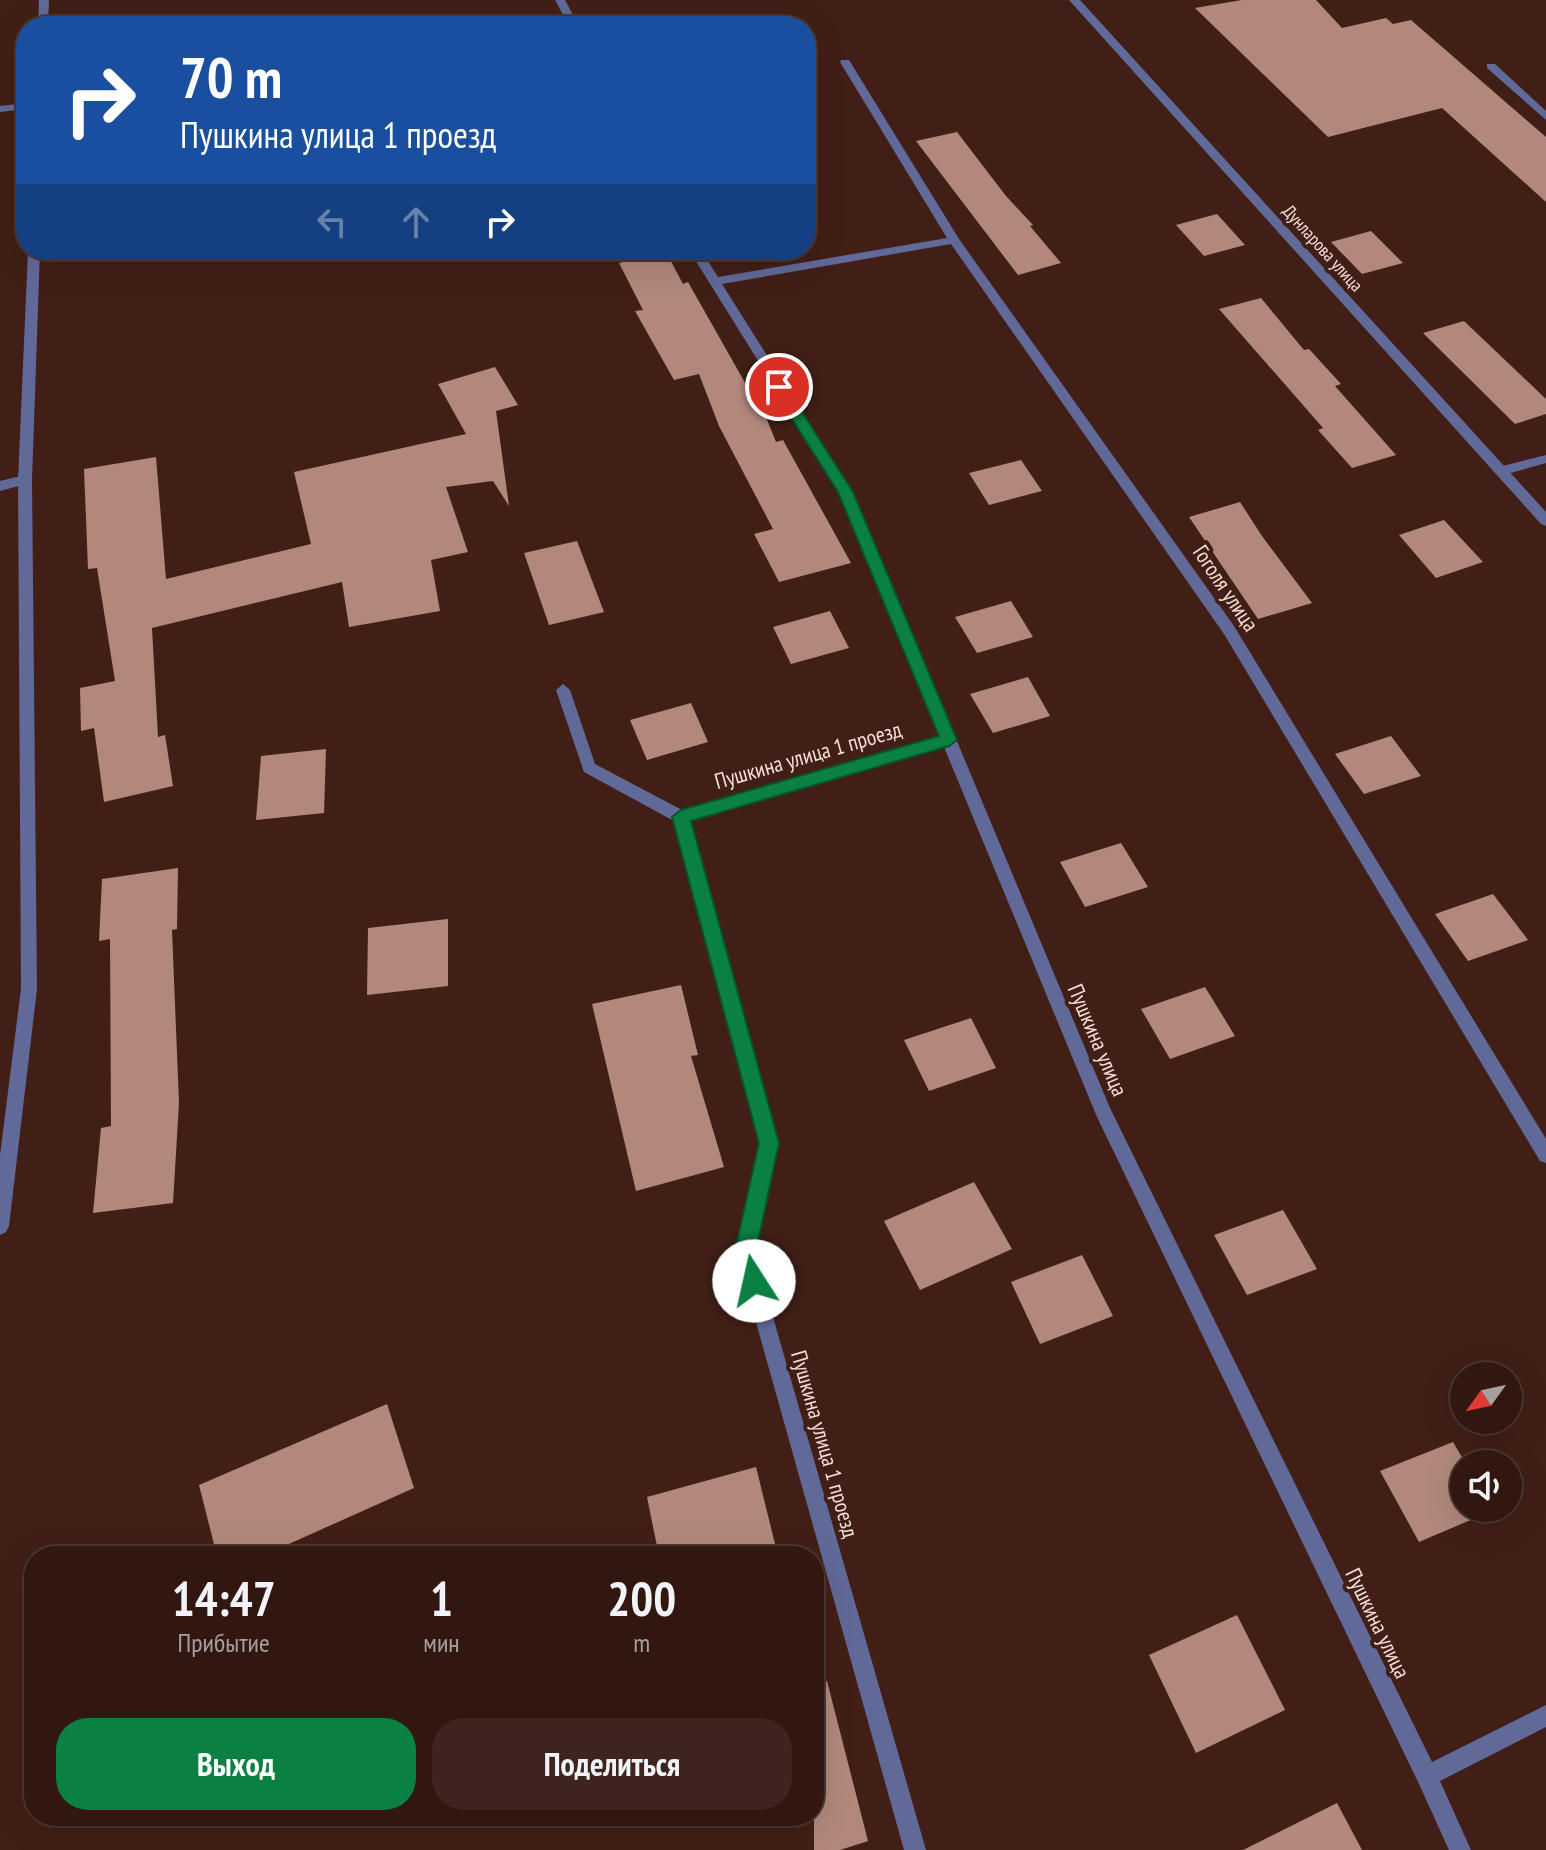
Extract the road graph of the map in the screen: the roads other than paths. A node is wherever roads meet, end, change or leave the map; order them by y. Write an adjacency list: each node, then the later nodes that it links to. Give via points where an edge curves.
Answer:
1 (1074, 0): 10 (street, Дунларова улица)
2 (845, 62): 5 (street, Гоголя улица)
3 (1491, 66): 4 (street)
4 (1546, 117)
5 (954, 240): 8 (street); 17 (street, Гоголя улица, via 1229,630)
6 (34, 260): 11 (street)
7 (701, 260): 8 (street, Пушкина улица)
8 (713, 282): 15 (street, Пушкина улица, via 846,492)
9 (1546, 459): 10 (street)
10 (1500, 471): 13 (street, Дунларова улица)
11 (25, 480): 12 (street); 18 (street, via 29,989)
12 (0, 486)
13 (1546, 521)
14 (563, 690): 16 (street, via 589,768)
15 (949, 740): 16 (street, Пушкина улица 1 проезд); 20 (street, Пушкина улица, via 1103,1111)
16 (681, 817): 21 (street, Пушкина улица 1 проезд, via 769,1143 745,1251)
17 (1546, 1155)
18 (0, 1226)
19 (1546, 1716): 20 (street)
20 (1427, 1776): 22 (street, Пушкина улица)
21 (915, 1850)
22 (1460, 1850)

